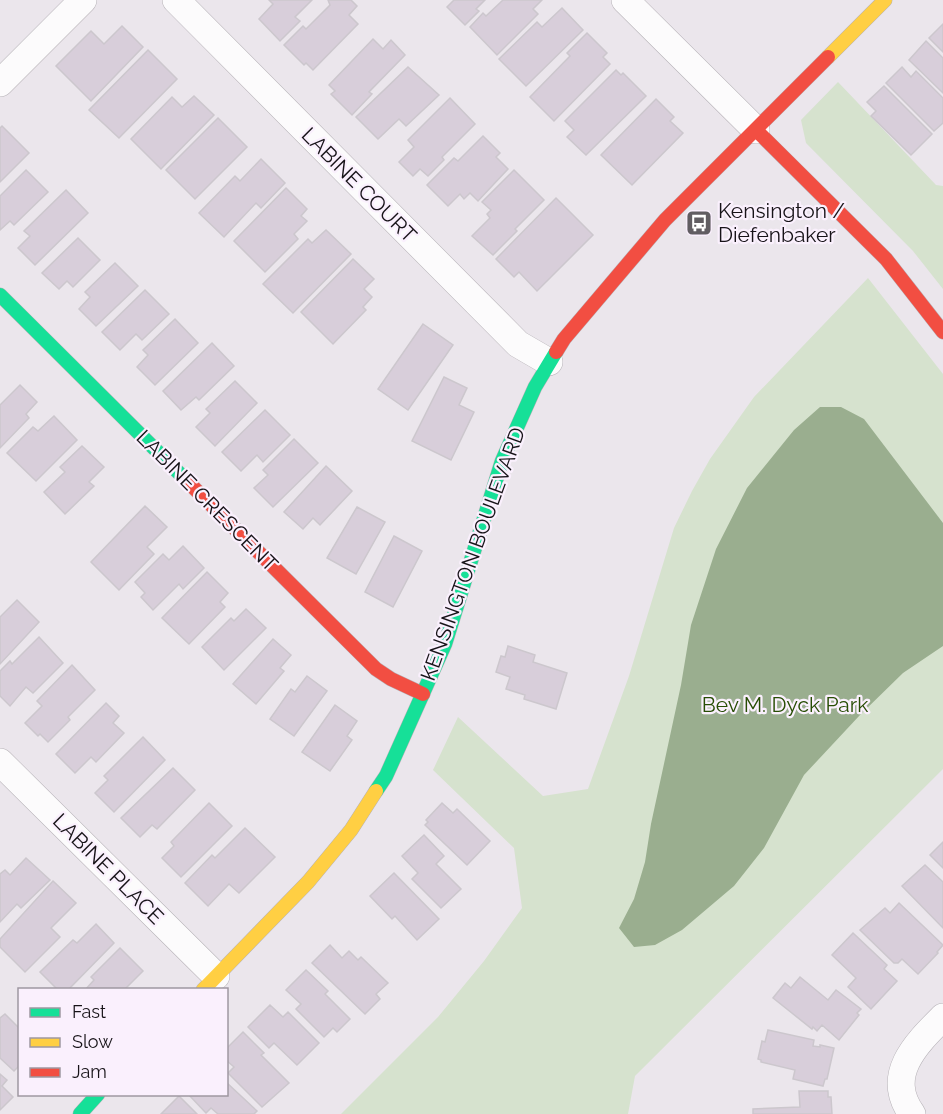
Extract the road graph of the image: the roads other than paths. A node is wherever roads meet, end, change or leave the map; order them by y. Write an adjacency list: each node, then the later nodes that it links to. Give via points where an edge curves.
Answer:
1 (83, 0): 5 (street)
2 (176, 0): 9 (street, LABINE COURT, via 518,344)
3 (625, 0): 6 (street)
4 (885, 0): 6 (main road, KENSINGTON BOULEVARD)
5 (0, 83)
6 (756, 130): 8 (main road, via 886,259); 9 (main road, KENSINGTON BOULEVARD, via 665,220 603,290)
7 (0, 295): 10 (main road, LABINE CRESCENT, via 376,669)
8 (943, 332)
9 (549, 362): 10 (main road, KENSINGTON BOULEVARD, via 502,461 445,644)
10 (423, 694): 12 (main road, KENSINGTON BOULEVARD, via 386,776 351,830 308,882)
11 (0, 762): 12 (street, LABINE PLACE)
12 (210, 983)
13 (943, 1017): 16 (street, via 905,1061 904,1103)
14 (97, 1096): 15 (main road)
15 (80, 1114)
16 (912, 1114)

